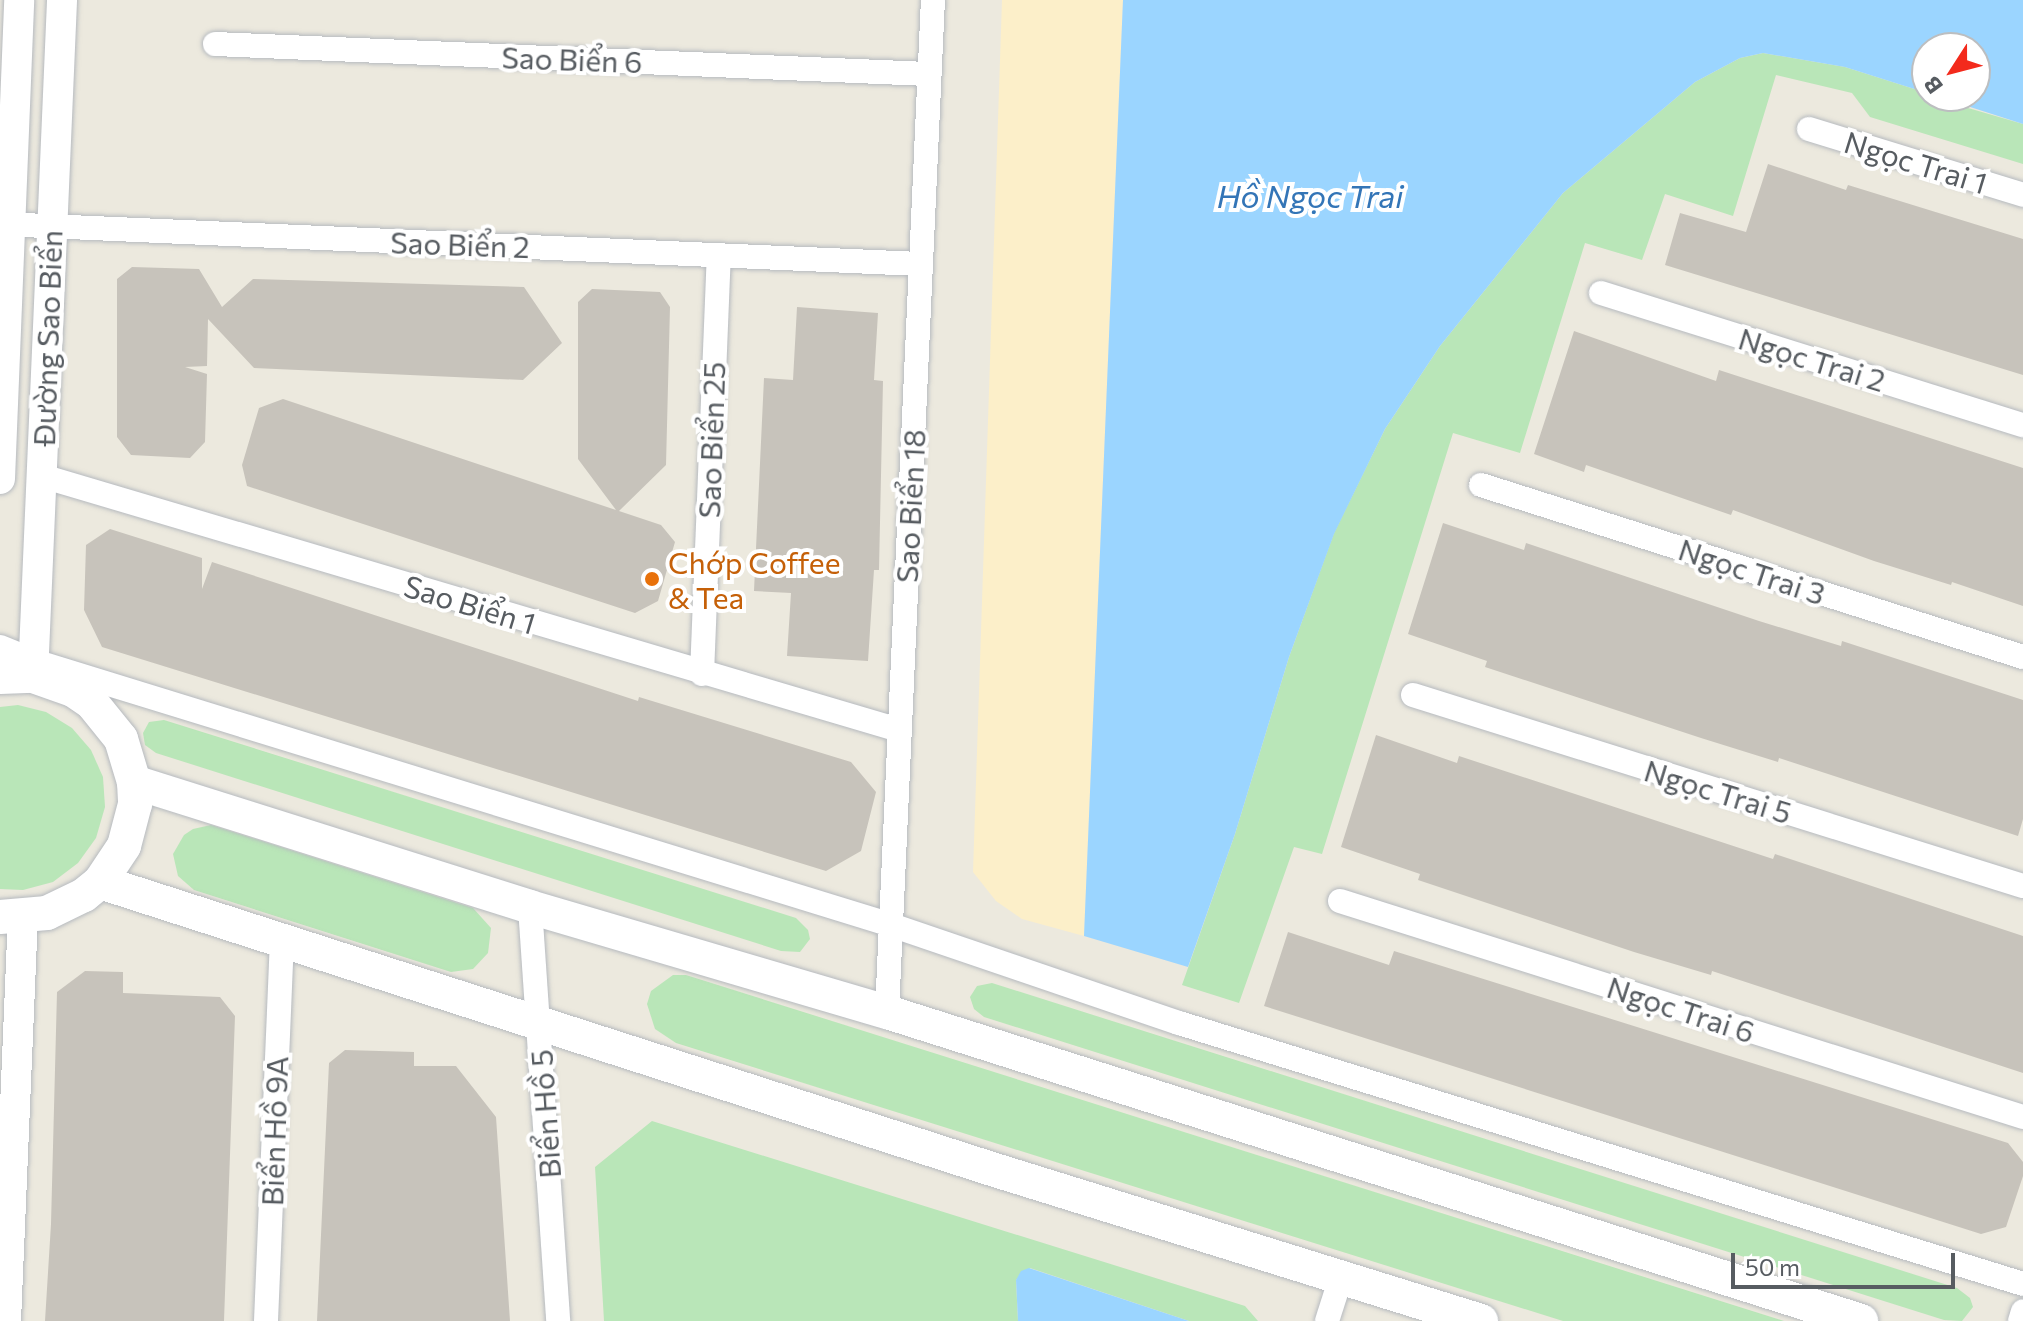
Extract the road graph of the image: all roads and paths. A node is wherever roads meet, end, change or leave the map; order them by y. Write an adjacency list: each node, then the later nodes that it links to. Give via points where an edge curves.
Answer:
1 (19, 0): 8 (street, Đường Sao Biển)
2 (62, 0): 9 (street, Đường Sao Biển)
3 (933, 0): 5 (street, Sao Biển 18)
4 (215, 44): 5 (street, Sao Biển 6)
5 (929, 74): 11 (street, Sao Biển 18)
6 (1809, 129): 7 (street, Ngọc Trai 1)
7 (2023, 195)
8 (5, 224): 9 (street, Sao Biển 2); 14 (street, Đường Sao Biển)
9 (52, 226): 10 (street, Sao Biển 2); 15 (street, Đường Sao Biển)
10 (719, 255): 11 (street, Sao Biển 2); 21 (street, Sao Biển 25)
11 (920, 264): 23 (street, Sao Biển 18)
12 (1601, 293): 13 (street, Ngọc Trai 2)
13 (2023, 425)
14 (0, 460): 16 (street, Đường Sao Biển)
15 (42, 476): 20 (street, Đường Sao Biển); 21 (street, Sao Biển 1)
16 (0, 479)
17 (1481, 485): 19 (street, Ngọc Trai 3)
18 (0, 647): 20 (street)
19 (2023, 657)
20 (22, 671): 24 (main road, via 73,690 108,719 121,739); 30 (street)
21 (702, 674): 23 (street, Sao Biển 1)
22 (1413, 695): 26 (street, Ngọc Trai 5)
23 (899, 730): 30 (street, Sao Biển 18)
24 (134, 782): 25 (main road, via 124,846); 28 (main road)
25 (100, 882): 29 (main road, via 66,906); 31 (main road)
26 (2023, 886)
27 (1340, 901): 34 (street, Ngọc Trai 6)
28 (530, 907): 32 (main road); 33 (street, Biển Hồ 5)
29 (11, 917): 38 (street)
30 (891, 925): 32 (street, Sao Biển 18); 36 (street, via 1179,1023)
31 (282, 940): 33 (main road); 39 (street, Biển Hồ 9A)
32 (887, 1012): 43 (main road)
33 (539, 1022): 35 (main road); 40 (street, Biển Hồ 5)
34 (2023, 1117)
35 (1341, 1277): 41 (street); 42 (main road)
36 (2023, 1284)
37 (2023, 1311): 44 (street)
38 (6, 1321)
39 (266, 1321)
40 (558, 1321)
41 (1327, 1321)
42 (1481, 1321)
43 (1861, 1321)
44 (2020, 1321)

